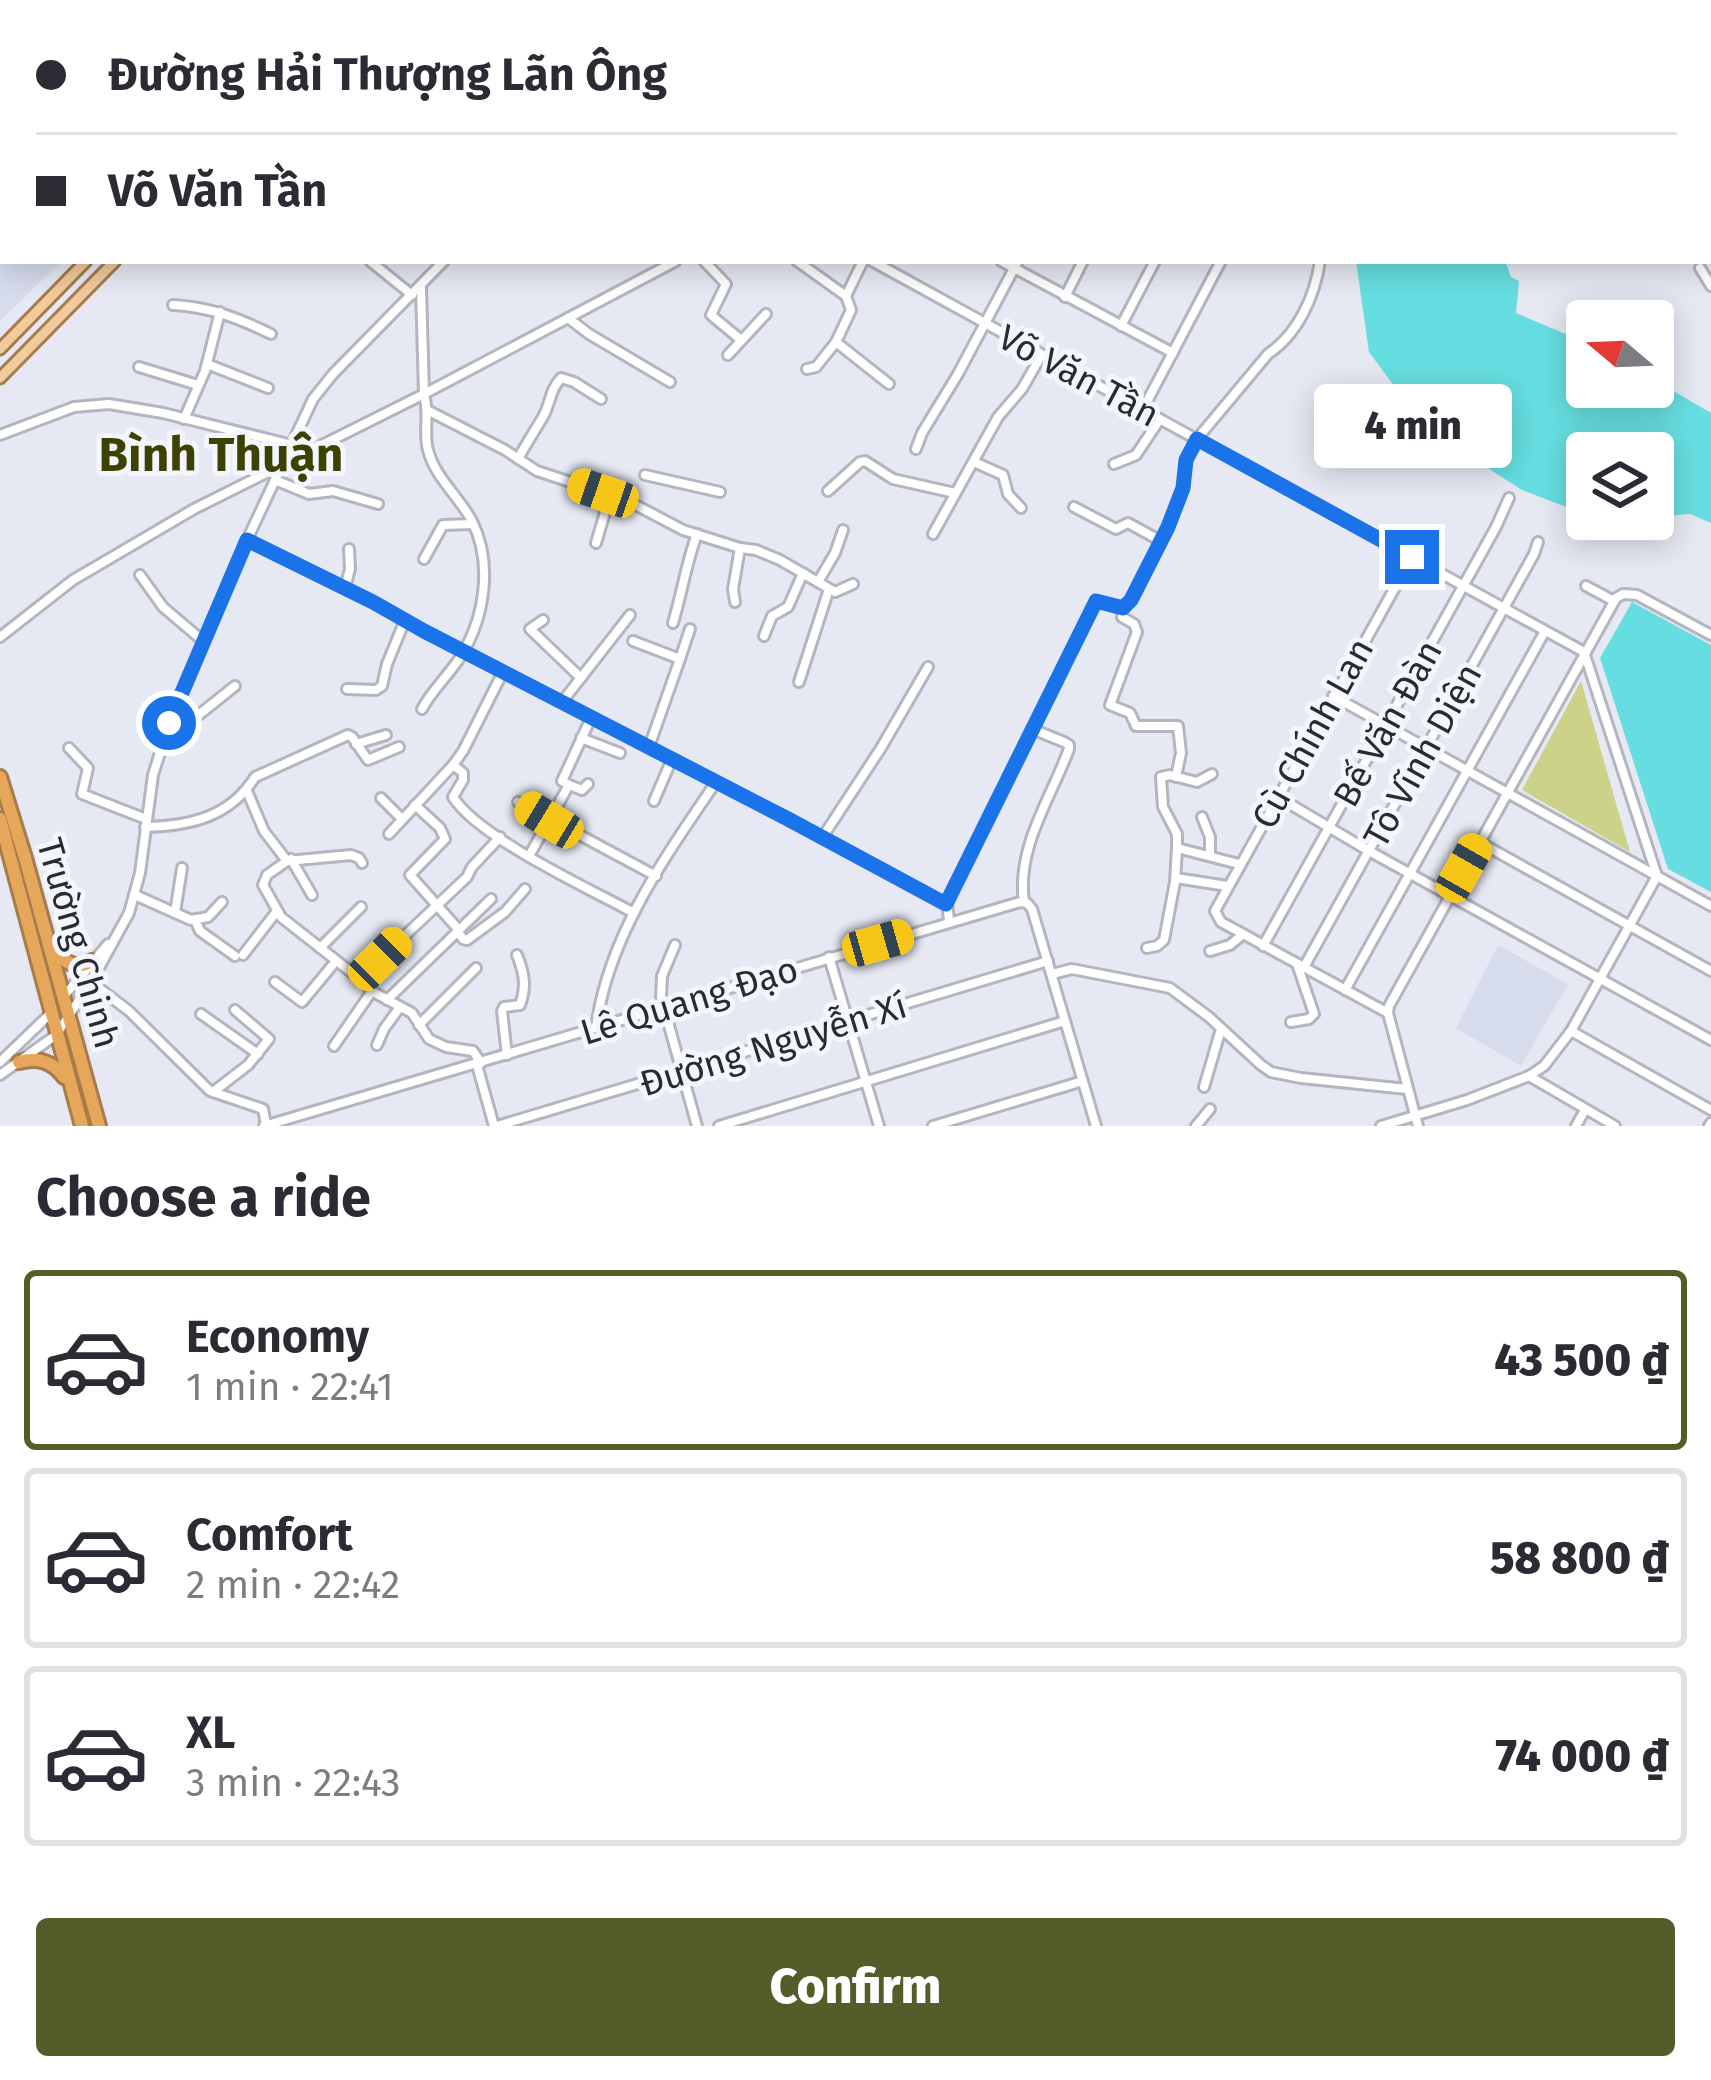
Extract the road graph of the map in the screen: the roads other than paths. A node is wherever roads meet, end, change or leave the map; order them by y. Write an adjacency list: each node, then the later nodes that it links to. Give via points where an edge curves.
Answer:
1 (83, 264): 30 (main road)
2 (112, 264): 37 (main road)
3 (374, 264): 18 (street)
4 (438, 264): 16 (street)
5 (670, 264): 24 (street)
6 (707, 264): 28 (street, via 726,284 711,315)
7 (801, 264): 19 (street)
8 (861, 264): 19 (street)
9 (877, 264): 25 (street, Võ Văn Tần)
10 (1082, 264): 20 (street)
11 (1153, 264): 26 (street)
12 (1219, 264): 31 (street)
13 (1319, 264): 49 (street, via 1298,320)
14 (1016, 265): 20 (street); 25 (street)
15 (1700, 268): 17 (street)
16 (421, 286): 18 (street); 42 (street)
17 (1711, 286)
18 (412, 295): 50 (street, via 321,387)
19 (846, 296): 29 (street, via 851,310)
20 (1065, 297): 26 (street)
21 (173, 305): 22 (street)
22 (220, 312): 27 (street); 34 (street)
23 (766, 314): 28 (street)
24 (568, 318): 38 (street); 42 (street)
25 (984, 324): 33 (street, Võ Văn Tần); 51 (street)
26 (1120, 326): 31 (street)
27 (271, 334)
28 (741, 340): 32 (street)
29 (836, 342): 36 (street); 39 (street)
30 (0, 349)
31 (1173, 353): 45 (street)
32 (728, 355)
33 (1042, 356): 45 (street, Võ Văn Tần); 53 (street)
34 (207, 364): 40 (street); 41 (street)
35 (139, 368): 40 (street)
36 (807, 369)
37 (0, 377)
38 (670, 382)
39 (889, 384)
40 (198, 385): 46 (street)
41 (268, 388)
42 (424, 394): 44 (street); 55 (street)
43 (601, 400): 52 (street, via 561,378)
44 (429, 411): 52 (street); 66 (street, via 429,454)
45 (1142, 411): 47 (street, Võ Văn Tần)
46 (184, 419): 48 (street, via 95,404); 50 (street)
47 (1160, 419): 49 (street, Võ Văn Tần); 54 (street, via 1136,455)
48 (0, 435)
49 (1197, 439): 71 (street); 76 (street, Võ Văn Tần)
50 (292, 445): 55 (street)
51 (916, 449)
52 (518, 459): 61 (street)
53 (974, 462): 60 (street); 64 (street, via 1003,475)
54 (1114, 464)
55 (283, 465): 57 (street); 98 (street, via 107,559)
56 (645, 476): 59 (street)
57 (275, 480): 63 (street); 70 (street)
58 (828, 491): 60 (street, via 865,461 893,479)
59 (720, 492)
60 (955, 493): 68 (street)
61 (607, 495): 69 (street); 73 (street)
62 (1509, 498): 82 (street, Bế Văn Đàn)
63 (378, 504)
64 (1021, 508)
65 (1074, 508): 71 (street)
66 (473, 524): 77 (street, via 443,525); 101 (street, via 484,573)
67 (843, 530): 80 (street)
68 (933, 533)
69 (697, 534): 74 (street); 93 (street)
70 (247, 540): 84 (street); 99 (street)
71 (1161, 541): 88 (street)
72 (1538, 542): 89 (street, Tô Vĩnh Diện)
73 (596, 543)
74 (740, 548): 78 (street); 87 (street)
75 (349, 549): 84 (street)
76 (1412, 557): 82 (street, Võ Văn Tần); 110 (street, Cù Chính Lan)
77 (424, 560)
78 (803, 574): 80 (street); 97 (street)
79 (140, 575): 99 (street)
80 (818, 582): 85 (street)
81 (853, 584): 85 (street)
82 (1464, 586): 89 (street, Võ Văn Tần); 115 (street, Bế Văn Đàn)
83 (1586, 586): 86 (street)
84 (345, 588): 91 (street)
85 (829, 589): 107 (street)
86 (1616, 598): 96 (street, via 1637,595); 102 (street)
87 (735, 602)
88 (1123, 608): 116 (street, via 1096,601); 130 (street, via 1137,632 1110,705 1130,713 1136,726 1178,726)
89 (1504, 608): 95 (street, Võ Văn Tần); 121 (street, Tô Vĩnh Diện)
90 (630, 615): 106 (street)
91 (405, 620): 101 (street); 109 (street, via 382,686)
92 (543, 620): 106 (street, via 530,628)
93 (674, 623)
94 (690, 629): 103 (street)
95 (1545, 631): 102 (street, Võ Văn Tần); 127 (street)
96 (1711, 635)
97 (764, 636)
98 (0, 638)
99 (203, 640): 113 (street)
100 (633, 641): 103 (street)
101 (464, 652): 105 (street); 112 (street)
102 (1584, 652): 135 (street); 161 (street)
103 (680, 659): 120 (street)
104 (928, 667): 149 (street)
105 (503, 672): 111 (street); 126 (street)
106 (581, 678): 111 (street)
107 (800, 682)
108 (235, 686): 113 (street, via 191,722)
109 (347, 689)
110 (1333, 696): 115 (street); 136 (street, Cù Chính Lan)
111 (562, 702): 114 (street)
112 (422, 709)
113 (172, 715): 145 (street)
114 (592, 718): 118 (street); 120 (street)
115 (1386, 725): 121 (street); 146 (street, Bế Văn Đàn)
116 (1032, 729): 171 (street, via 1069,749 1030,842); 173 (street)
117 (386, 735): 119 (street)
118 (581, 738): 124 (street); 133 (street, via 562,781)
119 (356, 744): 123 (street, via 368,760); 134 (street, via 348,735 258,776)
120 (649, 747): 125 (street)
121 (1426, 747): 127 (street); 153 (street, Tô Vĩnh Diện)
122 (69, 748): 145 (street, via 88,768 82,794)
123 (399, 748)
124 (620, 753)
125 (672, 759): 131 (street); 138 (street)
126 (453, 765): 140 (street); 148 (street, via 464,776 453,800)
127 (1466, 770): 135 (street); 160 (street)
128 (1212, 774): 130 (street, via 1198,782)
129 (0, 777): 185 (highway, Trường Chinh)
130 (1176, 777): 152 (street, via 1161,776 1160,783)
131 (716, 782): 149 (street); 162 (street)
132 (588, 784): 133 (street)
133 (569, 785): 144 (street)
134 (247, 791): 145 (street, via 203,820); 156 (street, via 263,831)
135 (1507, 793): 150 (street); 161 (street)
136 (1277, 797): 146 (street); 158 (street, Cù Chính Lan)
137 (381, 798): 143 (street)
138 (654, 801)
139 (518, 802): 144 (street)
140 (415, 806): 143 (street); 172 (street, via 446,836 410,874)
141 (1202, 817): 155 (street)
142 (0, 819): 151 (highway, Trường Chinh)
143 (402, 819): 147 (street)
144 (549, 820): 154 (street); 162 (street)
145 (146, 823): 166 (street)
146 (1329, 828): 153 (street); 187 (street, Bế Văn Đàn)
147 (389, 834)
148 (500, 837): 154 (street); 172 (street)
149 (822, 838): 173 (street)
150 (1479, 842): 168 (street); 181 (street)
151 (3, 843): 211 (highway, Trường Chinh)
152 (1177, 848): 155 (street); 163 (street)
153 (1369, 851): 160 (street); 196 (street, Tô Vĩnh Diện)
154 (529, 856): 178 (street)
155 (1210, 856): 158 (street)
156 (289, 860): 157 (street); 167 (street); 176 (street, via 263,882)
157 (362, 862)
158 (1239, 864): 164 (street, Cù Chính Lan)
159 (182, 868): 177 (street)
160 (1409, 873): 168 (street); 204 (street)
161 (1657, 876): 174 (street); 181 (street)
162 (656, 877): 178 (street)
163 (1175, 878): 164 (street); 189 (street, via 1164,940)
164 (1227, 886): 184 (street, Cù Chính Lan, via 1215,911)
165 (526, 889): 182 (street, via 467,940)
166 (135, 895): 177 (street); 183 (street)
167 (312, 895)
168 (1449, 895): 200 (street); 213 (street)
169 (491, 898): 182 (street)
170 (223, 902): 179 (street)
171 (1024, 902): 180 (street, Lê Quang Đạo); 195 (street)
172 (436, 904): 182 (street); 201 (street)
173 (946, 904): 180 (street)
174 (1711, 906)
175 (361, 907): 188 (street)
176 (277, 911): 179 (street, via 239,956); 188 (street)
177 (176, 913): 179 (street)
178 (634, 913): 219 (street)
179 (196, 920)
180 (949, 921): 192 (street, Lê Quang Đạo)
181 (1630, 926): 198 (street); 200 (street)
182 (458, 930): 207 (street)
183 (117, 934): 193 (street); 202 (street)
184 (1242, 935): 187 (street); 190 (street)
185 (47, 936): 193 (highway, via 71,964); 206 (highway, Trường Chinh)
186 (675, 945): 208 (street, via 662,976)
187 (1263, 946): 196 (street)
188 (320, 948): 194 (street)
189 (1147, 948)
190 (1210, 951)
191 (517, 955): 227 (street, via 524,990 520,1005 502,1011)
192 (829, 957): 208 (street, Lê Quang Đạo); 215 (street)
193 (92, 961): 206 (street)
194 (336, 961): 201 (street); 203 (street, via 302,1001)
195 (1048, 961): 199 (street); 215 (street, Đường Nguyễn Xí)
196 (1300, 965): 204 (street); 217 (street, via 1314,1014)
197 (476, 968): 218 (street)
198 (1711, 971)
199 (1052, 974): 216 (street); 220 (street, via 1082,970 1170,988)
200 (1601, 977): 221 (street); 223 (street)
201 (359, 979): 205 (street)
202 (91, 982): 214 (street); 239 (street)
203 (275, 982)
204 (1345, 990): 213 (street)
205 (372, 991): 207 (street); 225 (street)
206 (64, 997): 211 (street); 214 (highway, Trường Chinh)
207 (387, 1000): 209 (street)
208 (664, 1005): 219 (street, Lê Quang Đạo); 231 (street)
209 (400, 1006): 218 (street); 224 (street)
210 (235, 1010): 226 (street, via 268,1039)
211 (51, 1013): 222 (highway, Trường Chinh); 228 (street)
212 (201, 1013): 226 (street)
213 (1388, 1013): 238 (street)
214 (69, 1016): 222 (street); 245 (highway, Trường Chinh)
215 (848, 1021): 231 (street, Đường Nguyễn Xí); 234 (street)
216 (1065, 1021): 234 (street); 235 (street)
217 (1291, 1022)
218 (419, 1024): 230 (street, via 433,1042 473,1051)
219 (596, 1028): 227 (street, Lê Quang Đạo)
220 (1221, 1029): 237 (street); 238 (street, via 1271,1072)
221 (1570, 1030): 233 (street); 242 (street)
222 (56, 1035): 229 (street); 236 (highway, Trường Chinh)
223 (1711, 1040)
224 (377, 1045)
225 (334, 1046)
226 (258, 1054): 239 (street)
227 (507, 1055): 230 (street, Lê Quang Đạo)
228 (0, 1062)
229 (19, 1062): 232 (street); 236 (highway, via 51,1064)
230 (479, 1064): 246 (street, Lê Quang Đạo); 247 (street)
231 (681, 1071): 247 (street, Đường Nguyễn Xí); 248 (street)
232 (0, 1075)
233 (1529, 1076): 241 (street); 243 (street)
234 (865, 1081): 249 (street); 250 (street)
235 (1083, 1081): 251 (street); 252 (street)
236 (68, 1082): 244 (highway, Trường Chinh)
237 (1204, 1087)
238 (1407, 1089): 243 (street)
239 (213, 1092): 246 (street, via 261,1107)
240 (1210, 1109): 253 (street)
241 (1586, 1110): 255 (street); 256 (street)
242 (1711, 1110)
243 (1417, 1121): 254 (street)
244 (82, 1126)
245 (99, 1126)
246 (266, 1126)
247 (496, 1126)
248 (697, 1126)
249 (718, 1126)
250 (879, 1126)
251 (933, 1126)
252 (1096, 1126)
253 (1196, 1126)
254 (1381, 1126)
255 (1576, 1126)
256 (1615, 1126)

